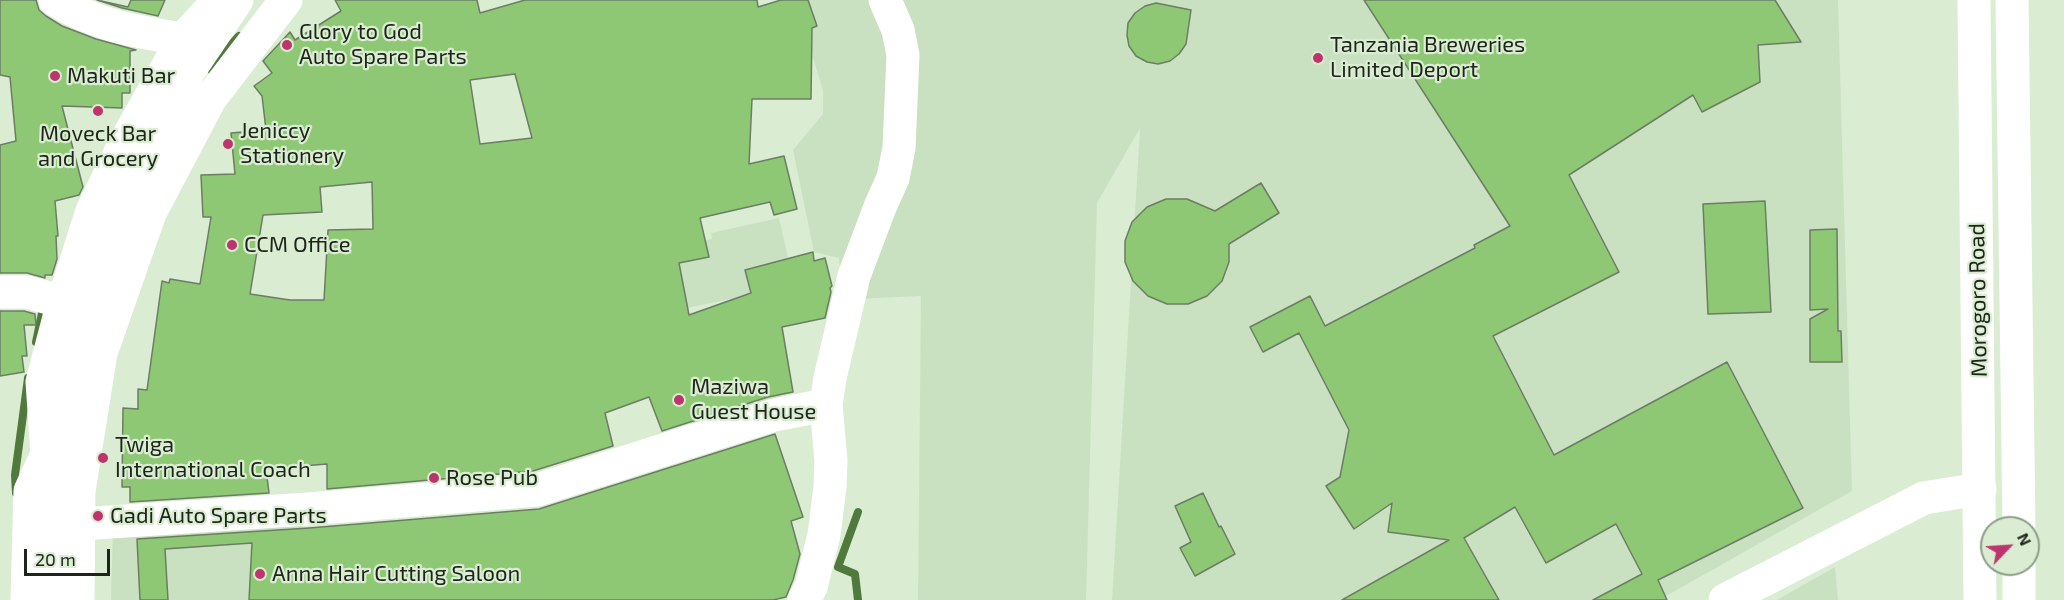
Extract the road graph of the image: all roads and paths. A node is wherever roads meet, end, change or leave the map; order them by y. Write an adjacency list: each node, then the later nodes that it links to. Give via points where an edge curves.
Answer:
1 (55, 0): 8 (main road, via 88,18 146,34)
2 (219, 0): 8 (main road)
3 (237, 0): 10 (main road, via 189,70)
4 (286, 0): 14 (main road, via 210,99 150,213 101,352 79,490)
5 (885, 0): 11 (main road, via 898,30 903,55 899,148 893,178 854,276)
6 (1974, 0): 12 (main road, Morogoro Road)
7 (2012, 0): 13 (main road, Morogoro Road)
8 (183, 39): 10 (main road, via 125,142 92,211)
9 (0, 292): 10 (main road, via 27,292)
10 (74, 302): 16 (main road, via 42,382 47,454 30,491); 17 (main road, via 51,513)
11 (826, 405): 14 (main road, via 774,415 537,490); 19 (main road, via 830,487 824,535)
12 (1980, 489): 20 (main road, via 1924,498); 21 (main road, Morogoro Road)
13 (2019, 516)
14 (80, 524): 18 (main road)
15 (2019, 576): 22 (main road)
16 (27, 600)
17 (50, 600)
18 (78, 600)
19 (804, 600)
20 (1725, 600)
21 (1980, 600)
22 (2019, 600)

